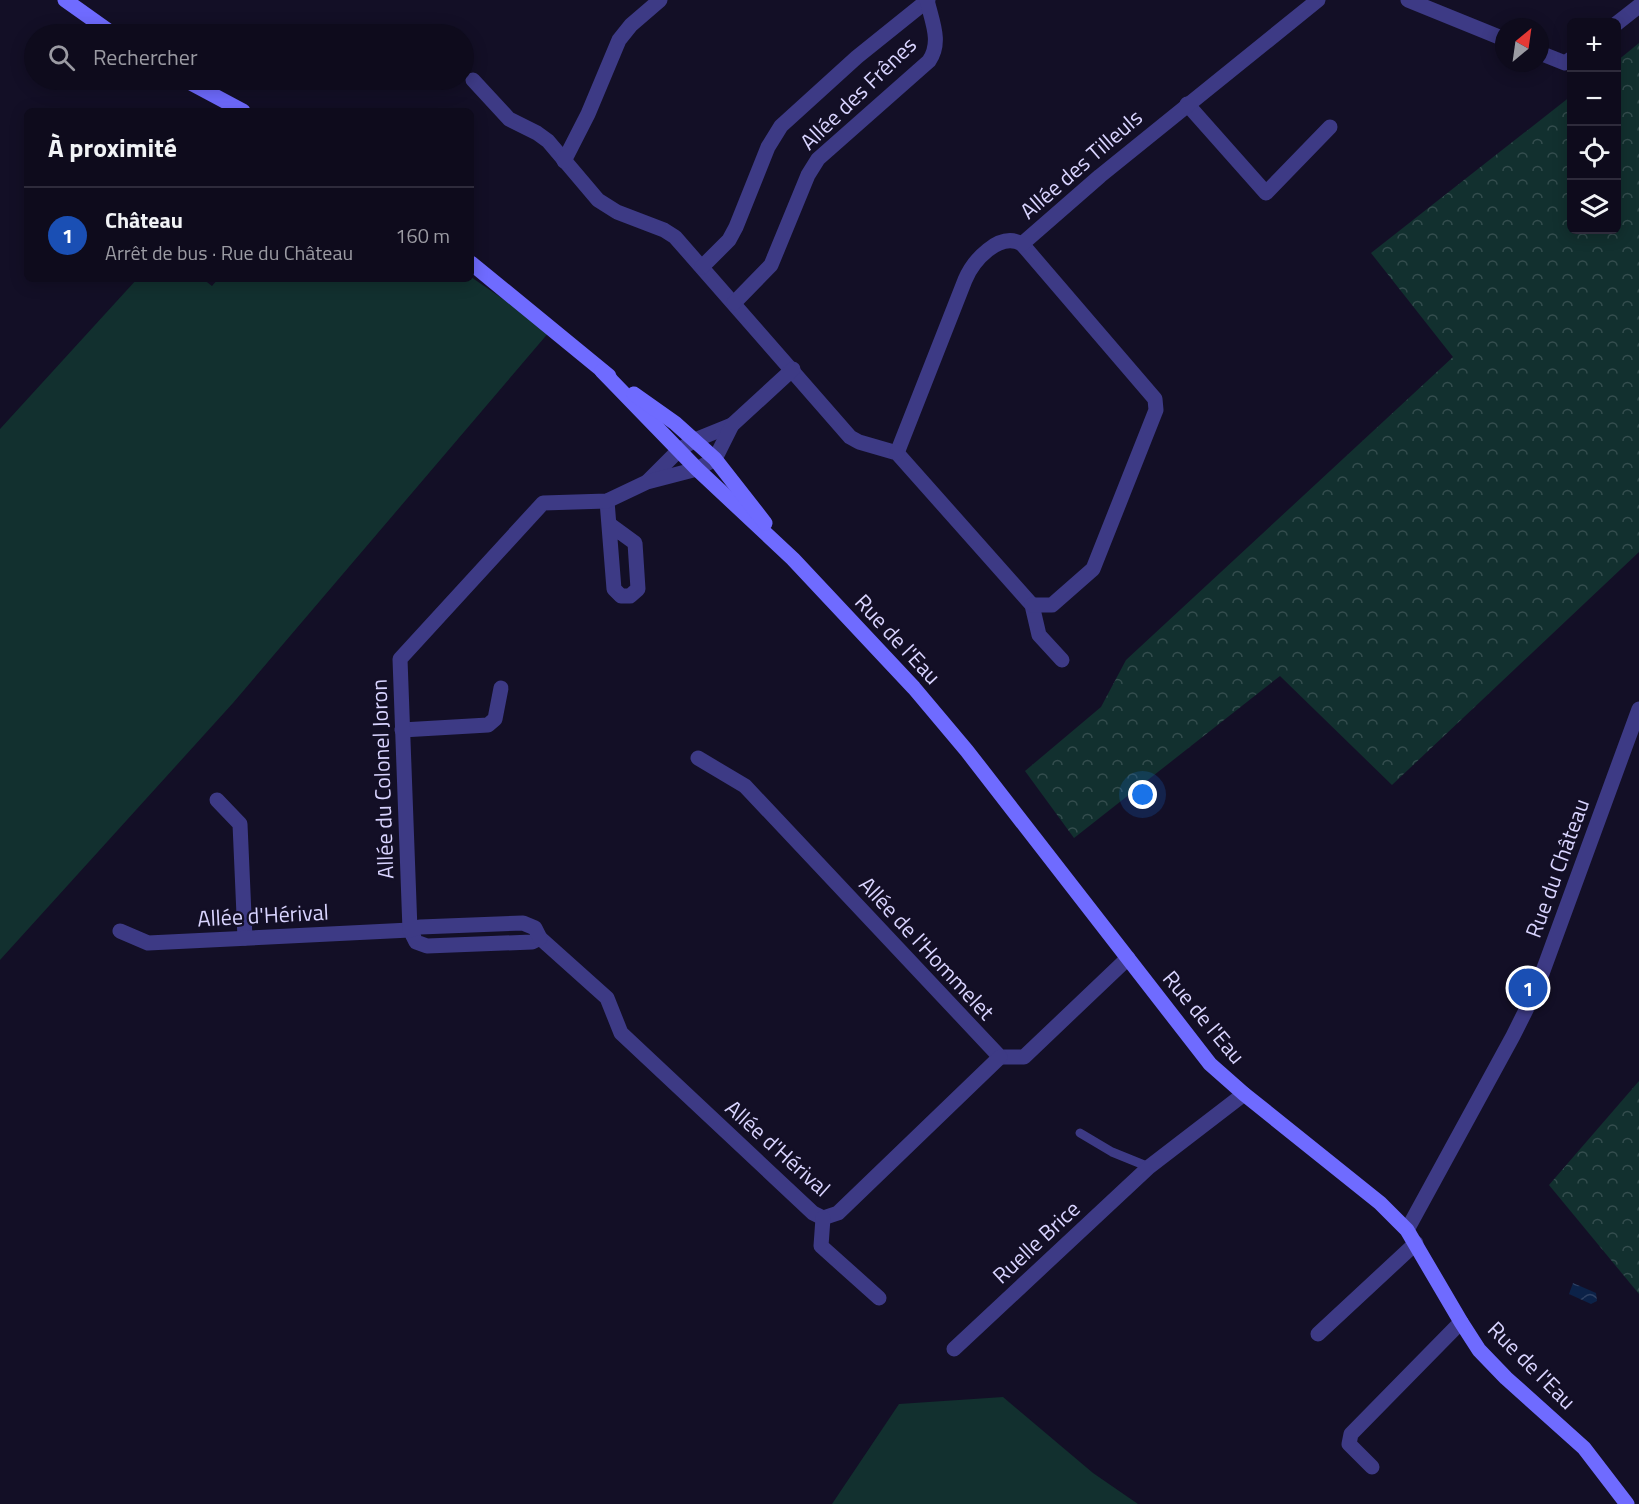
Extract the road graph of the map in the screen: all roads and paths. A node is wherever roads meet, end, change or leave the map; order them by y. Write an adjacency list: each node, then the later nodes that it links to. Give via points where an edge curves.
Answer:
1 (65, 0): 8 (street)
2 (660, 0): 17 (street, via 619,40)
3 (927, 0): 20 (street, Allée des Frênes, via 856,57 781,126 768,147 729,240); 21 (street, Allée des Frênes, via 937,39 935,53 818,159 776,257 766,273)
4 (1317, 0): 14 (street, Allée des Tilleuls)
5 (1408, 0): 9 (street)
6 (1639, 6): 7 (street)
7 (1621, 21)
8 (99, 24)
9 (1495, 35)
10 (1549, 55): 11 (street)
11 (1567, 60)
12 (474, 81): 17 (street, via 509,119 537,132)
13 (203, 90): 15 (street)
14 (1187, 104): 16 (street, via 1266,193); 18 (street, Allée des Tilleuls)
15 (237, 108)
16 (1330, 127)
17 (564, 161): 20 (street, via 598,200 675,237)
18 (1022, 244): 27 (street, Allée des Tilleuls, via 1000,243 969,270); 34 (street, via 1155,399 1156,410 1093,569 1052,605)
19 (474, 265): 23 (street)
20 (702, 267): 21 (street)
21 (734, 303): 22 (street)
22 (793, 369): 24 (street); 27 (street, via 850,437)
23 (602, 371): 25 (street); 26 (street)
24 (732, 425): 25 (street, Allée du Colonel Joron); 28 (street)
25 (695, 440): 26 (street, Allée du Colonel Joron); 28 (street)
26 (679, 450): 29 (street); 30 (street, Allée du Colonel Joron)
27 (897, 453): 34 (street)
28 (715, 459): 29 (street, Allée du Colonel Joron); 33 (street)
29 (697, 469): 30 (street, Allée du Colonel Joron); 33 (street)
30 (647, 482): 31 (street, Allée du Colonel Joron)
31 (607, 501): 32 (street); 38 (street, Allée du Colonel Joron, via 543,503 400,659)
32 (609, 524)
33 (793, 559): 44 (street, Rue de l'Eau, via 941,720)
34 (1032, 605): 35 (street, via 1039,634)
35 (1062, 660)
36 (501, 688): 38 (street, via 495,718 488,725)
37 (1639, 709): 50 (street, Rue du Château, via 1536,990)
38 (402, 730): 41 (street, Allée du Colonel Joron)
39 (698, 758): 45 (street, Allée de l'Hommelet, via 745,786)
40 (217, 800): 43 (street, via 240,824)
41 (410, 930): 43 (street, Allée d'Hérival); 49 (street, Allée d'Hérival, via 523,923 535,928 540,938 607,998 621,1033 813,1213)
42 (120, 932): 43 (street, Allée d'Hérival, via 148,943)
43 (245, 938)
44 (1128, 958): 45 (street, via 1024,1057); 46 (street, Rue de l'Eau, via 1210,1064)
45 (1000, 1058): 49 (street, Allée d'Hérival, via 838,1213)
46 (1244, 1094): 48 (street, Ruelle Brice); 50 (street, Rue de l'Eau, via 1380,1203)
47 (1080, 1133): 48 (lane)
48 (1149, 1167): 54 (street, Ruelle Brice)
49 (824, 1218): 51 (street, via 821,1246)
50 (1412, 1236): 52 (street, Rue de l'Eau); 53 (street, Rue du Château)
51 (879, 1298)
52 (1461, 1322): 55 (street, via 1351,1434 1349,1444); 56 (street, Rue de l'Eau, via 1490,1362 1584,1448)
53 (1318, 1334)
54 (954, 1349)
55 (1372, 1467)
56 (1627, 1504)

